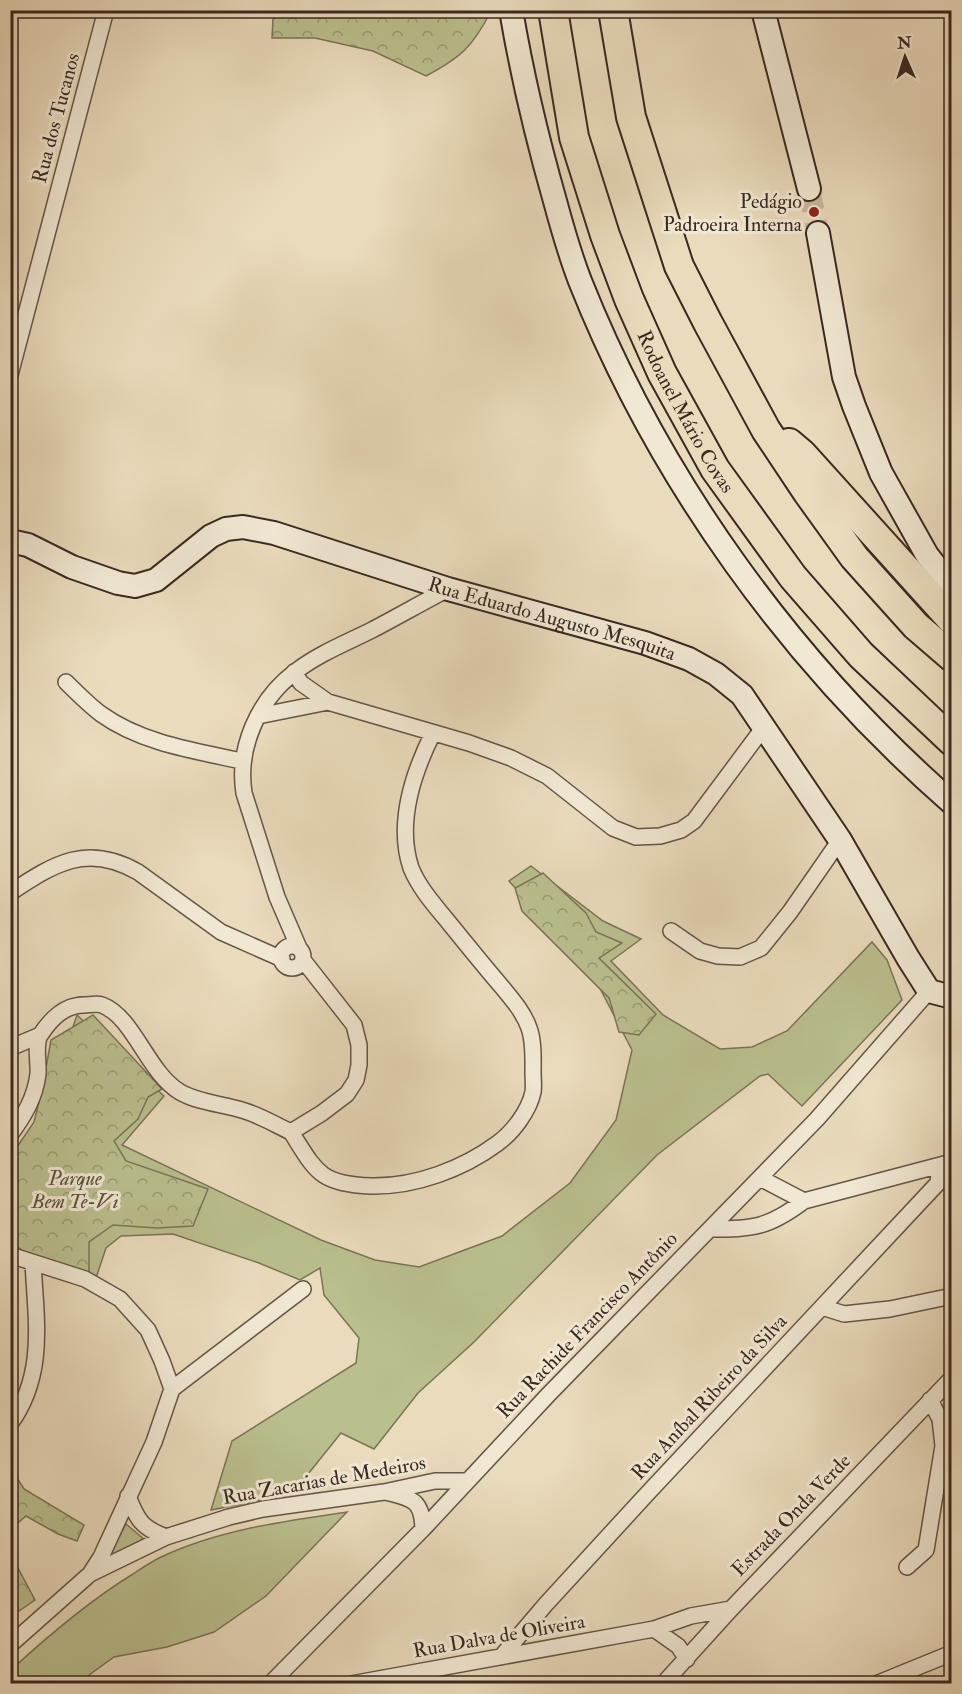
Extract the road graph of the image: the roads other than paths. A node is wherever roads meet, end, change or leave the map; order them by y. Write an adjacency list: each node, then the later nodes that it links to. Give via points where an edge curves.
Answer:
1 (106, 10): 8 (street, Rua dos Tucanos)
2 (511, 10): 23 (main road, via 545,167 580,279 655,436 716,535 782,624 854,708)
3 (553, 10): 21 (highway, Rodoanel Mário Covas, via 574,137 605,235 662,373 715,469 793,578 861,655)
4 (614, 10): 9 (highway, via 631,117 679,266)
5 (763, 10): 6 (main road)
6 (808, 189)
7 (818, 232): 11 (main road, via 844,377 854,406 881,473 927,555)
8 (10, 375)
9 (766, 430): 13 (highway, via 802,454); 14 (highway, via 854,557 916,626)
10 (10, 542): 12 (main road, Rua Eduardo Augusto Mesquita, via 28,545 72,567 135,586 156,580 211,536 243,527 274,533)
11 (951, 587)
12 (448, 589): 15 (street); 19 (main road, Rua Eduardo Augusto Mesquita, via 645,643 689,659 742,695)
13 (951, 620)
14 (951, 657)
15 (294, 672): 17 (street, via 300,683); 18 (street)
16 (66, 682): 22 (street, via 101,714 124,728 177,747)
17 (328, 702): 18 (street); 20 (street)
18 (258, 716): 22 (street)
19 (764, 727): 20 (street, via 694,821 671,833 636,837 614,828 547,776 469,742); 24 (main road, Rua Eduardo Augusto Mesquita)
20 (433, 733): 32 (street, via 419,761 409,802 404,836 412,869 430,899 515,1004 530,1029 533,1092 506,1137 478,1158 439,1174 398,1184 360,1185 324,1176 316,1171)
21 (951, 741)
22 (242, 761): 27 (street, via 244,793 277,897)
23 (951, 803)
24 (840, 840): 26 (street, via 761,948 740,957 718,956 700,951); 28 (main road, Rua Eduardo Augusto Mesquita)
25 (10, 893): 27 (street, via 66,860 107,858 138,872 221,932 282,958 286,948 295,946)
26 (671, 931)
27 (301, 954): 32 (street, via 354,1025 359,1065 347,1094)
28 (929, 991): 29 (main road); 35 (street, Rua Rachide Francisco Antônio, via 818,1119)
29 (951, 997)
30 (38, 1036): 31 (street); 32 (street, via 57,1014 76,1005 101,1004 121,1018 148,1059 179,1091 247,1111); 33 (street, via 38,1074 33,1096)
31 (10, 1048)
32 (291, 1132)
33 (10, 1135)
34 (946, 1164): 36 (street); 42 (street, Rua Aníbal Ribeiro da Silva, via 938,1183)
35 (760, 1178): 36 (street); 37 (street, Rua Rachide Francisco Antônio)
36 (804, 1201): 37 (street, via 783,1217 750,1229)
37 (710, 1229): 47 (street, Rua Rachide Francisco Antônio)
38 (10, 1255): 39 (street)
39 (33, 1263): 44 (street, via 85,1279 120,1299 148,1330); 46 (street, via 36,1360 22,1408)
40 (303, 1289): 44 (street)
41 (951, 1296): 42 (street, via 843,1314)
42 (822, 1307): 58 (street, Rua Aníbal Ribeiro da Silva)
43 (951, 1378): 45 (street, Estrada Onda Verde)
44 (172, 1389): 49 (street)
45 (930, 1400): 52 (street, via 940,1419 943,1446 926,1550); 54 (street, Estrada Onda Verde)
46 (10, 1424)
47 (467, 1481): 48 (street, Rua Zacarias de Medeiros, via 435,1481); 50 (street, Rua Rachide Francisco Antônio)
48 (384, 1492): 50 (street, via 418,1504); 51 (street, Rua Zacarias de Medeiros, via 263,1509)
49 (128, 1496): 51 (street, via 143,1526); 53 (street)
50 (423, 1529): 61 (street, Rua Rachide Francisco Antônio)
51 (166, 1537): 53 (street, Rua Zacarias de Medeiros)
52 (908, 1567)
53 (90, 1574): 56 (street, Rua Zacarias de Medeiros)
54 (730, 1609): 55 (street, Rua Dalva de Oliveira, via 691,1616); 59 (street, Estrada Onda Verde)
55 (654, 1629): 58 (street, Rua Dalva de Oliveira); 59 (street, via 678,1646)
56 (10, 1645)
57 (951, 1653): 63 (street)
58 (501, 1657): 62 (street, Rua Dalva de Oliveira)
59 (687, 1659): 60 (street, Estrada Onda Verde)
60 (672, 1680)
61 (270, 1683)
62 (351, 1683)
63 (876, 1683)

